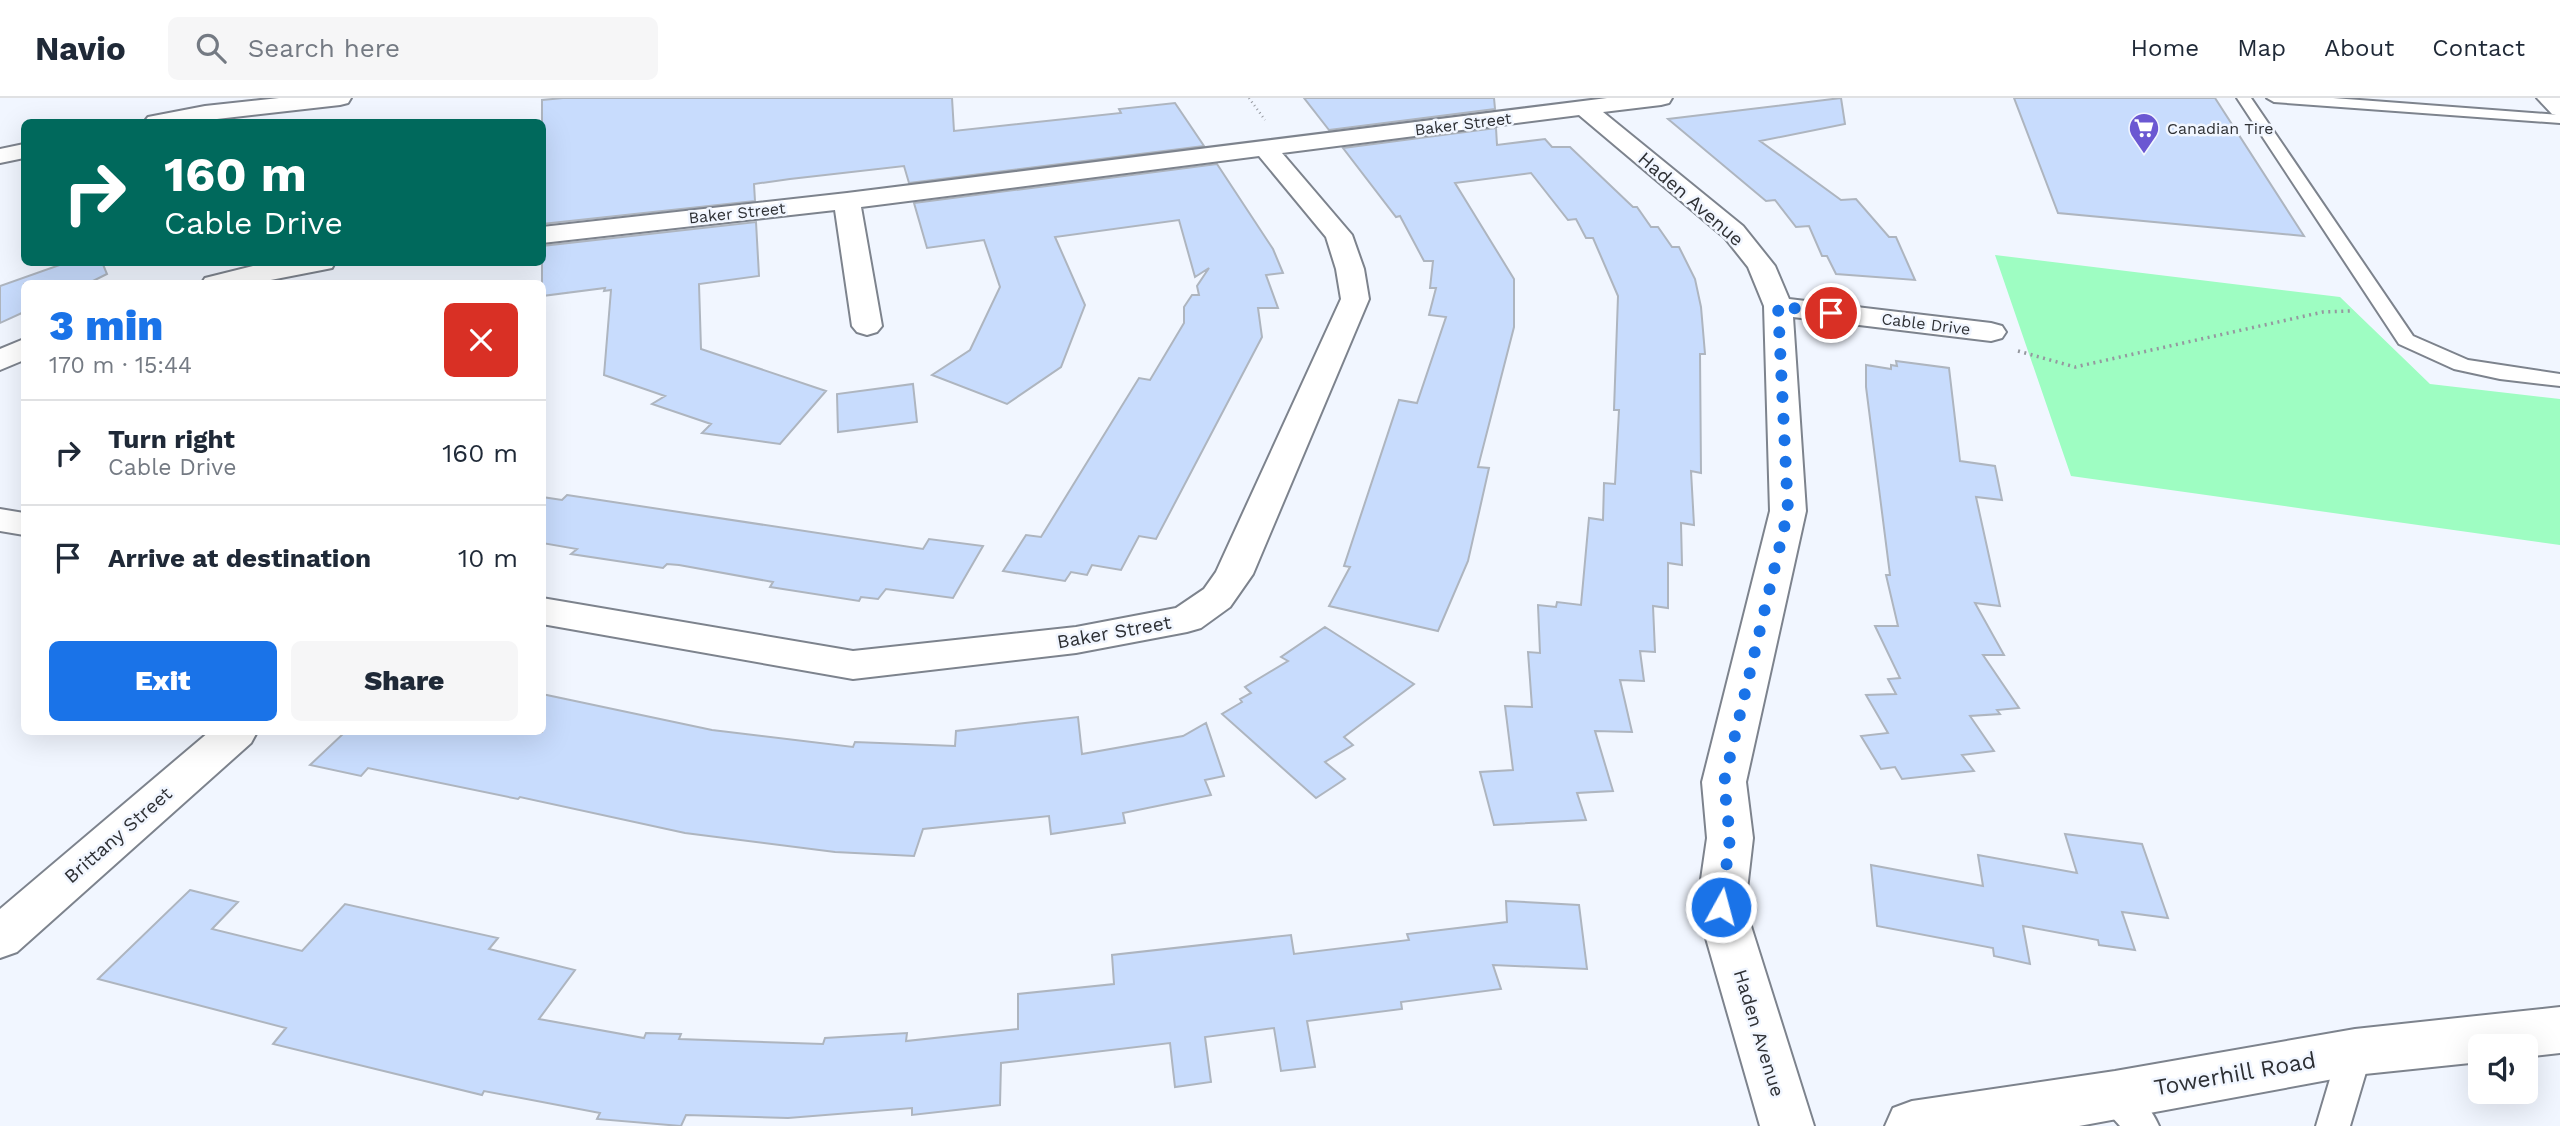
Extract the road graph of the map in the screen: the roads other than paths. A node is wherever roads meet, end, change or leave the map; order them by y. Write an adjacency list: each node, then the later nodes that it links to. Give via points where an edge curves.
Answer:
1 (340, 98): 10 (street)
2 (1661, 98): 7 (street, Baker Street)
3 (2244, 98): 24 (lane, via 2406,340 2442,360 2479,371)
4 (2274, 98): 8 (lane)
5 (2410, 98): 8 (lane)
6 (2548, 98): 9 (street)
7 (1585, 109): 12 (street, Baker Street); 19 (street, Haden Avenue, via 1734,232 1761,266)
8 (2423, 109): 11 (lane)
9 (2560, 109)
10 (172, 119)
11 (2560, 119)
12 (1266, 149): 15 (street, Baker Street); 27 (street, Baker Street, via 1339,235 1355,299 1234,573 1217,598 1187,620 1076,640 853,665)
13 (21, 151): 14 (street)
14 (0, 156)
15 (847, 201): 16 (street, Baker Street); 20 (street)
16 (546, 235)
17 (298, 266): 18 (street)
18 (231, 280)
19 (1778, 306): 21 (street, Cable Drive); 33 (street, Haden Avenue, via 1788,511 1724,782 1730,838 1721,907)
20 (867, 326)
21 (1990, 332)
22 (21, 350): 23 (street)
23 (0, 361)
24 (2560, 380)
25 (0, 520): 26 (street)
26 (21, 524)
27 (546, 612)
28 (233, 735): 29 (street, Brittany Street)
29 (0, 938)
30 (2560, 1030): 31 (street, Towerhill Road)
31 (2355, 1052): 32 (street, Towerhill Road); 35 (lane)
32 (2129, 1111): 34 (street, Towerhill Road)
33 (1787, 1126)
34 (1912, 1126)
35 (2333, 1126)

